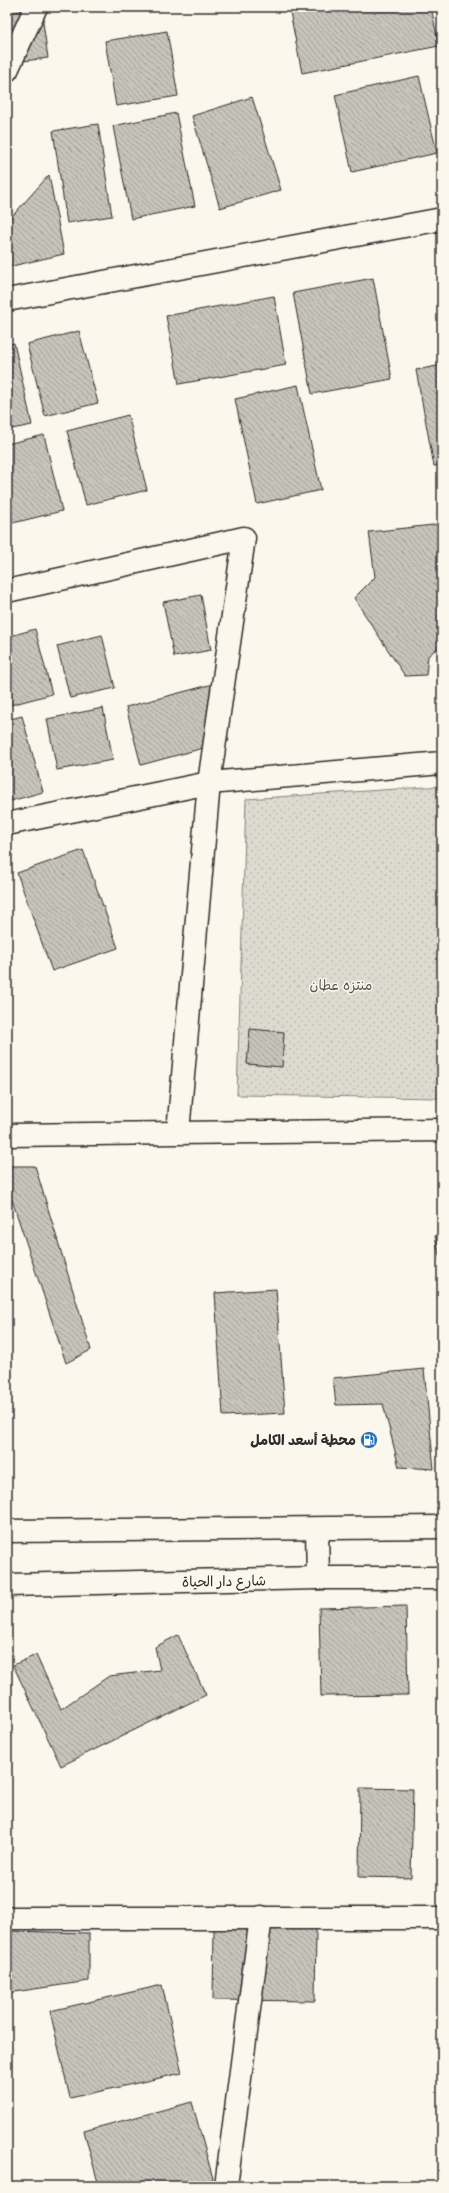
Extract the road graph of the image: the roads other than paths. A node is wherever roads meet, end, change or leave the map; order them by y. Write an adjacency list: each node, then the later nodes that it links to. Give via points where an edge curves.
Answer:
1 (36, 7): 2 (street)
2 (7, 70)
3 (442, 219): 4 (street)
4 (7, 300)
5 (7, 591): 7 (street, via 244,538)
6 (442, 763): 7 (street)
7 (209, 783): 8 (street); 10 (street)
8 (7, 824)
9 (442, 1130): 10 (street)
10 (178, 1132): 11 (street)
11 (7, 1135)
12 (442, 1527): 13 (street)
13 (317, 1528): 14 (street); 15 (street)
14 (7, 1531)
15 (318, 1578): 16 (street, شارع دار الحياة); 17 (street, شارع دار الحياة)
16 (442, 1578)
17 (7, 1586)
18 (261, 1917): 19 (street); 20 (street); 21 (street)
19 (7, 1918)
20 (442, 1918)
21 (226, 2186)

